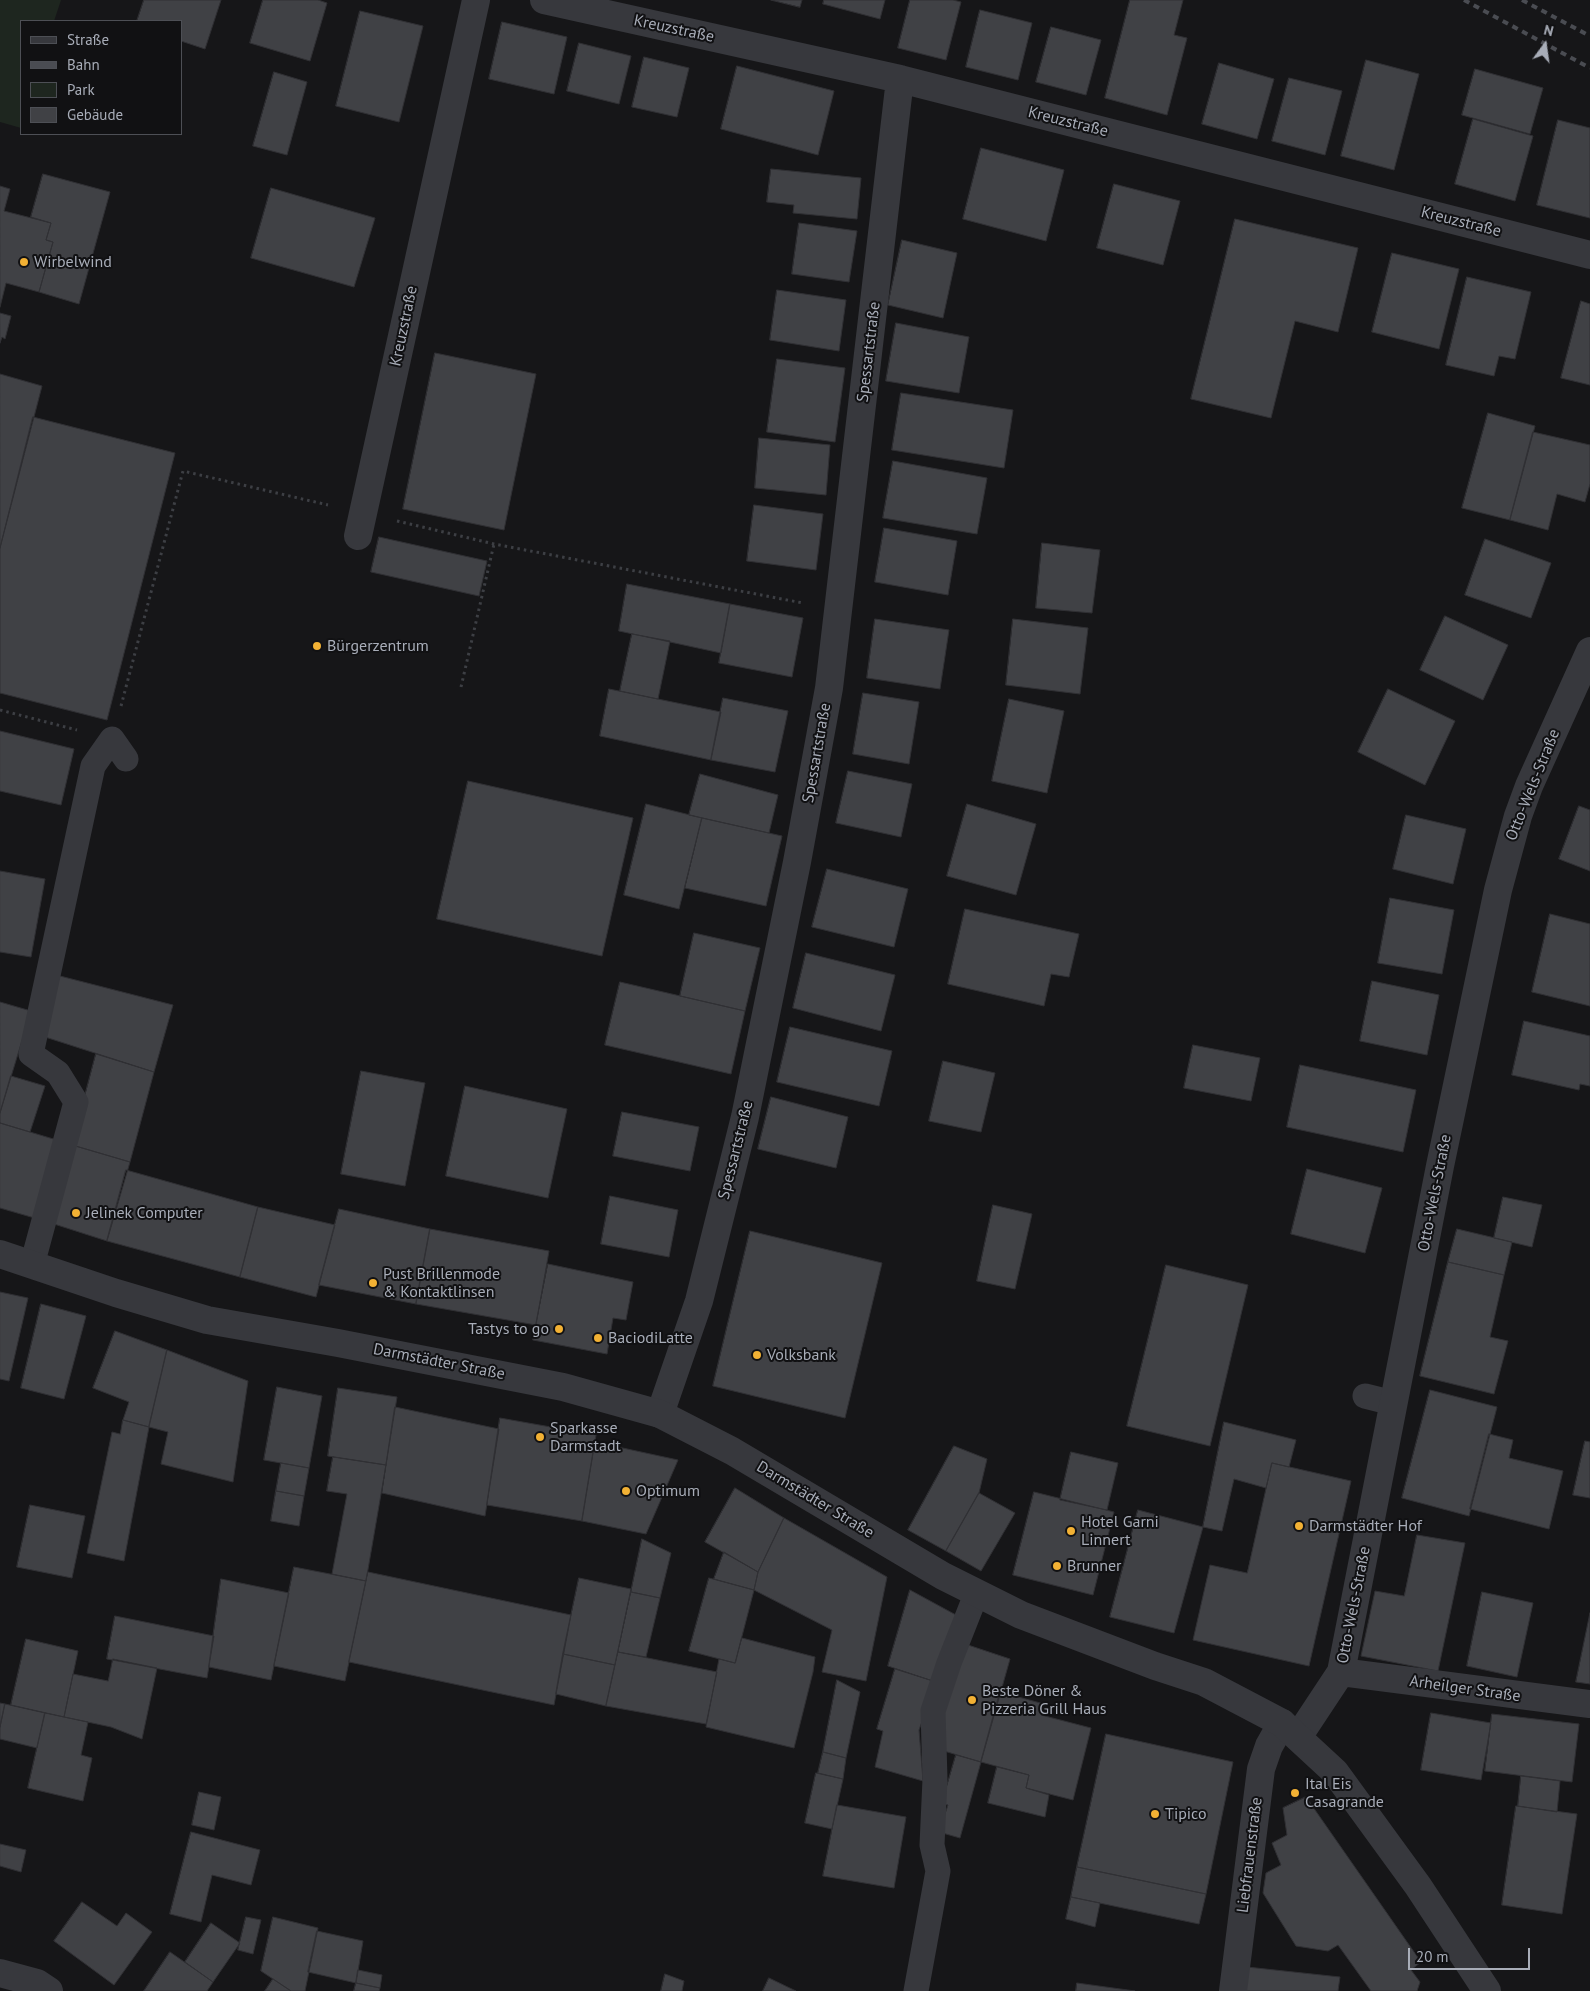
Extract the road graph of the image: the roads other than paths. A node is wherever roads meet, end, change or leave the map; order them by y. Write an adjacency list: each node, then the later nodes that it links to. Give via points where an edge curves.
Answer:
1 (476, 0): 5 (street, Kreuzstraße)
2 (544, 0): 3 (street, Kreuzstraße)
3 (900, 79): 4 (street, Kreuzstraße); 12 (street, Spessartstraße, via 829,688 746,1117 699,1301)
4 (1590, 255)
5 (361, 524)
6 (1590, 652): 11 (street, Otto-Wels-Straße, via 1529,786 1507,853)
7 (119, 749): 9 (lane, via 93,766 31,1054 58,1073 76,1102)
8 (0, 1254): 9 (street, Darmstädter Straße)
9 (32, 1265): 12 (street, Darmstädter Straße, via 207,1320 563,1387)
10 (1365, 1396): 11 (lane)
11 (1393, 1403): 14 (street, Otto-Wels-Straße)
12 (660, 1414): 13 (street, Darmstädter Straße, via 732,1451)
13 (976, 1592): 16 (street, Darmstädter Straße, via 1021,1615 1204,1682); 19 (lane, via 933,1711 935,1779 932,1845 938,1871)
14 (1341, 1672): 15 (street, Arheilger Straße); 16 (street, Otto-Wels-Straße)
15 (1590, 1704)
16 (1290, 1730): 20 (street, Liebfrauenstraße, via 1269,1746 1261,1769); 21 (street, Darmstädter Straße, via 1335,1772 1418,1886)
17 (0, 1973): 18 (street, via 37,1983)
18 (49, 1991)
19 (916, 1991)
20 (1232, 1991)
21 (1487, 1991)

